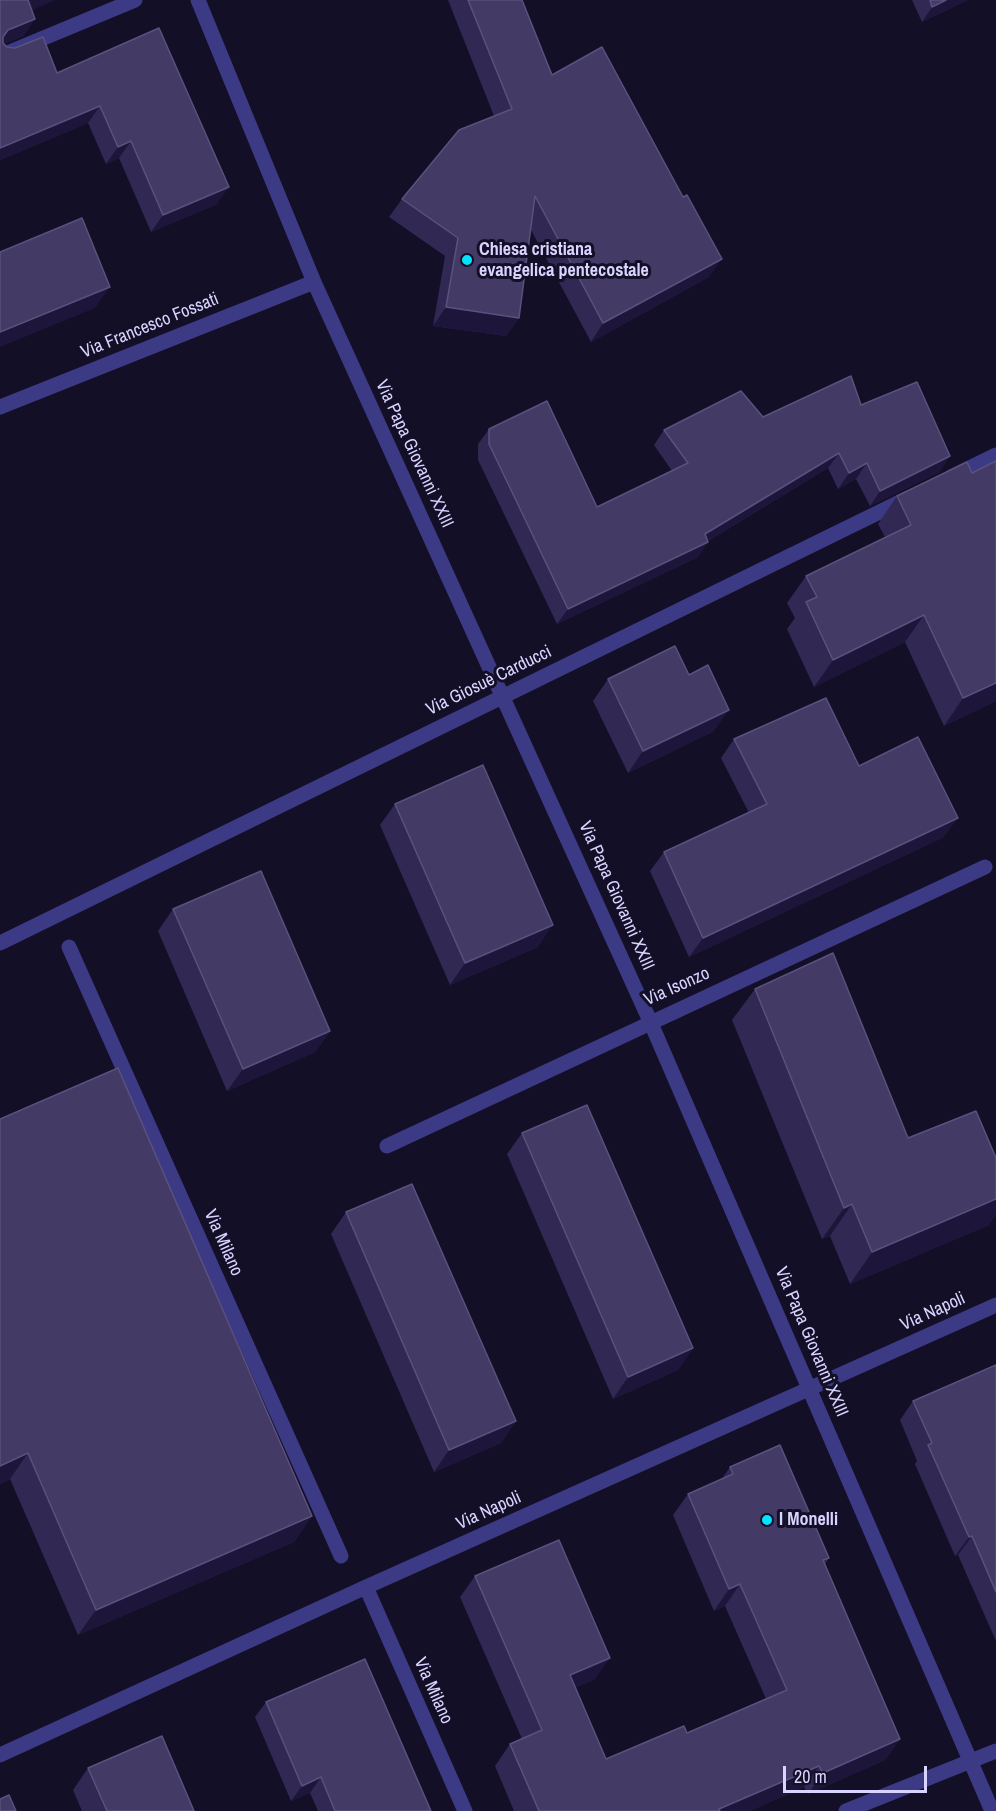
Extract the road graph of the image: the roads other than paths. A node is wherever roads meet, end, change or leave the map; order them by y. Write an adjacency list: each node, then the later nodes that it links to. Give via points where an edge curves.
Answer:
1 (135, 0): 3 (street)
2 (198, 0): 4 (street, Via Papa Giovanni XXIII)
3 (0, 56)
4 (314, 282): 5 (street, Via Francesco Fossati); 7 (street, Via Papa Giovanni XXIII)
5 (0, 407)
6 (996, 455): 7 (street, Via Giosuè Carducci)
7 (502, 695): 9 (street, Via Giosuè Carducci); 11 (street, Via Papa Giovanni XXIII)
8 (985, 867): 11 (street, Via Isonzo)
9 (0, 943)
10 (69, 947): 15 (street, Via Milano)
11 (650, 1021): 12 (street, Via Isonzo); 14 (street, Via Papa Giovanni XXIII)
12 (387, 1146)
13 (996, 1305): 14 (street, Via Napoli)
14 (810, 1389): 16 (street, Via Napoli); 19 (street, Via Papa Giovanni XXIII)
15 (341, 1556)
16 (366, 1587): 18 (street, Via Napoli); 20 (street, Via Milano)
17 (996, 1751): 19 (street)
18 (0, 1755)
19 (971, 1760): 21 (street); 22 (street, Via Papa Giovanni XXIII)
20 (465, 1811)
21 (846, 1811)
22 (992, 1811)

